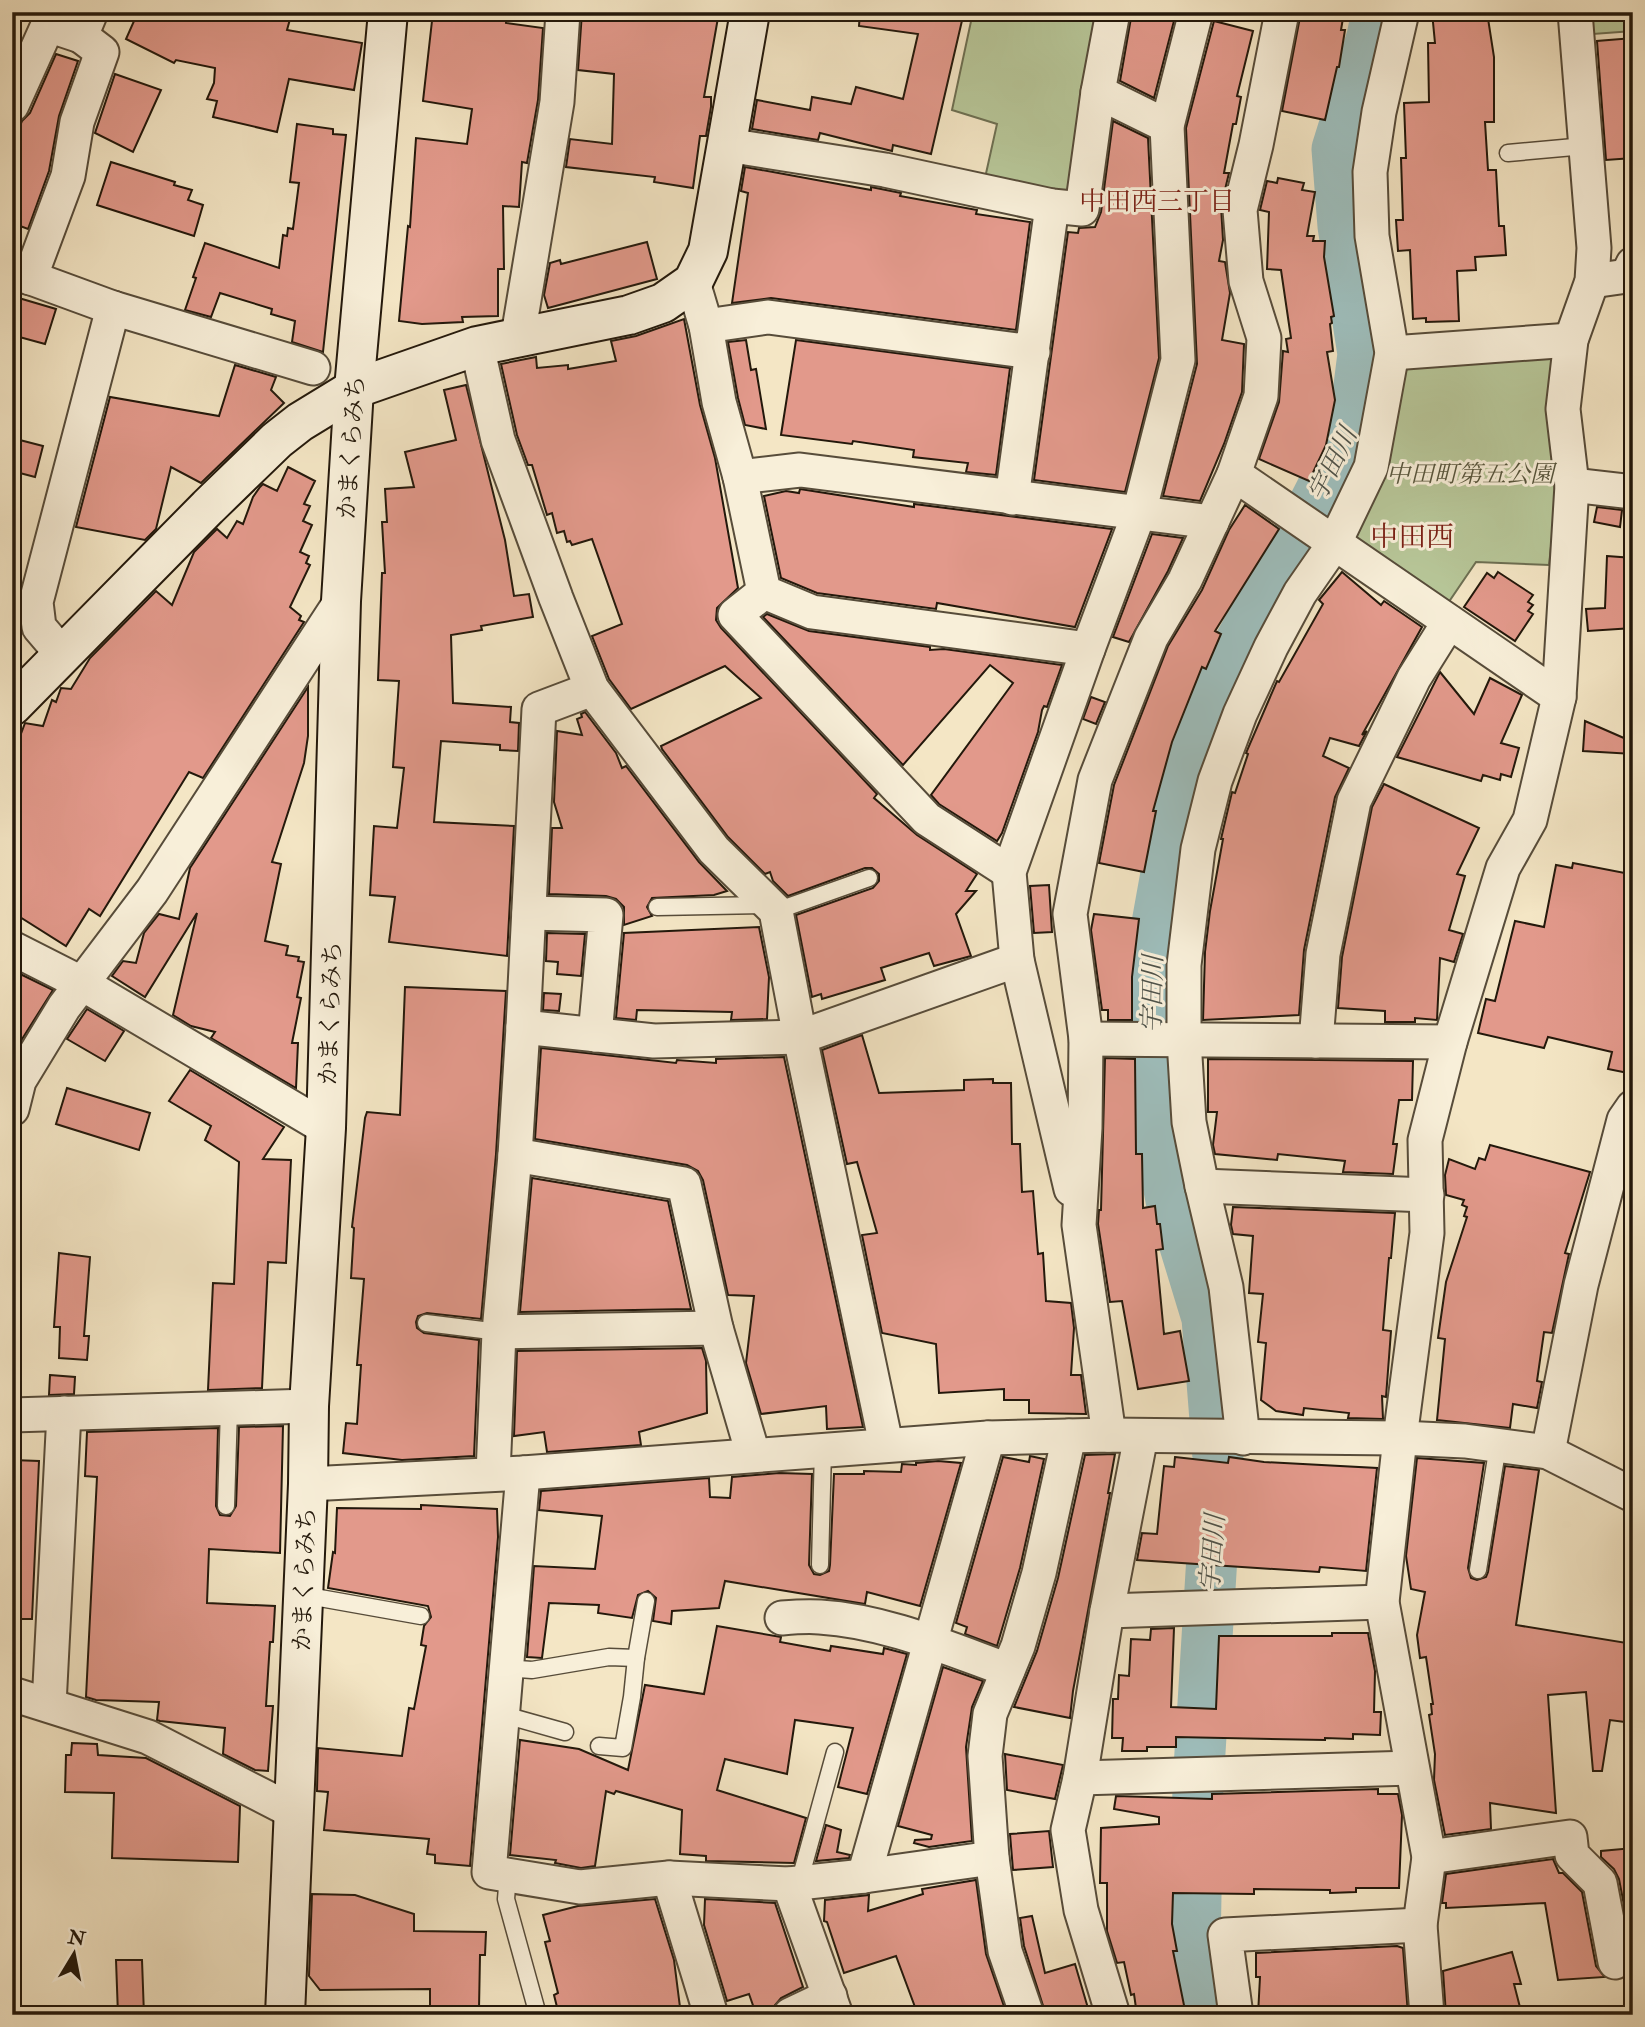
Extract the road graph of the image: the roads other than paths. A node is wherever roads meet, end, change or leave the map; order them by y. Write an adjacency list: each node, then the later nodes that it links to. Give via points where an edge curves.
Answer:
1 (388, 12): 29 (main road, かまくらみち)
2 (563, 12): 23 (street, via 556,103)
3 (750, 12): 13 (main road)
4 (1113, 12): 10 (street)
5 (1196, 12): 12 (street)
6 (1282, 12): 30 (street, via 1240,210 1246,281 1264,338 1261,396)
7 (1402, 12): 27 (street, via 1370,172 1372,236)
8 (1574, 12): 14 (street)
9 (86, 24): 11 (street, via 48,25); 18 (street, via 102,52 77,122 68,176)
10 (1098, 92): 12 (street); 16 (street, via 1082,209)
11 (12, 105)
12 (1167, 126): 35 (street, via 1178,360)
13 (727, 145): 16 (street, via 885,170); 20 (main road, via 708,251)
14 (1585, 146): 15 (lane); 19 (street, via 1594,248)
15 (1508, 153)
16 (1052, 206): 26 (street)
17 (1633, 264): 19 (street, via 1627,276)
18 (21, 275): 21 (street)
19 (1592, 281): 24 (street)
20 (693, 282): 22 (street); 23 (main road, via 663,303 629,315)
21 (113, 308): 28 (street); 42 (street, via 36,603 39,627)
22 (706, 326): 26 (street, via 768,317); 31 (street, via 719,402)
23 (518, 336): 25 (main road)
24 (1571, 340): 27 (street); 32 (street, via 1563,409)
25 (477, 346): 29 (main road); 43 (street, via 498,440)
26 (1033, 352): 34 (street)
27 (1392, 354): 37 (street, via 1371,467)
28 (313, 368)
29 (355, 390): 39 (main road, かまくらみち); 42 (main road, via 277,440)
30 (1234, 474): 36 (street); 37 (street)
31 (740, 477): 34 (street, via 800,470); 38 (street)
32 (1572, 485): 33 (street); 44 (street)
33 (1633, 492)
34 (1012, 498): 35 (street)
35 (1139, 513): 36 (street); 41 (street)
36 (1212, 522): 57 (street, via 1151,638 1095,780 1070,914)
37 (1334, 544): 40 (street); 58 (street, via 1270,647 1215,781 1198,849 1184,965)
38 (764, 592): 41 (street, via 812,612); 46 (street, via 735,615 927,819)
39 (341, 601): 53 (street, via 152,891); 63 (main road, かまくらみち)
40 (1449, 622): 44 (street); 59 (street, via 1414,678 1354,801 1323,954)
41 (1088, 649): 46 (street)
42 (62, 654): 45 (main road)
43 (593, 689): 49 (street, via 714,850); 50 (street, via 539,709)
44 (1559, 697): 60 (street, via 1530,820 1503,868)
45 (12, 706)
46 (1009, 872): 52 (street)
47 (869, 878): 49 (lane)
48 (657, 907): 49 (lane)
49 (773, 908): 56 (street)
50 (528, 914): 54 (street); 55 (street, via 606,915)
51 (12, 948): 53 (street)
52 (1017, 960): 56 (street); 67 (street)
53 (81, 983): 62 (street, via 19,1081); 63 (street)
54 (523, 1027): 55 (street); 64 (street)
55 (595, 1035): 56 (street, via 654,1041)
56 (800, 1037): 80 (street)
57 (1086, 1039): 58 (street); 67 (street)
58 (1184, 1040): 59 (street); 65 (street, via 1189,1122)
59 (1316, 1041): 60 (street)
60 (1450, 1042): 66 (street, via 1425,1140)
61 (1633, 1107): 83 (street, via 1624,1120 1581,1285)
62 (12, 1110)
63 (326, 1128): 71 (main road, かまくらみち)
64 (515, 1155): 69 (street, via 684,1184); 70 (street)
65 (1202, 1186): 66 (street); 78 (street, via 1226,1287)
66 (1427, 1195): 79 (street, via 1427,1233)
67 (1079, 1225): 76 (street)
68 (426, 1323): 70 (lane)
69 (716, 1328): 70 (street); 84 (street)
70 (499, 1332): 85 (street)
71 (309, 1406): 72 (street); 86 (main road, かまくらみち)
72 (229, 1408): 73 (street); 88 (lane)
73 (64, 1413): 74 (street); 102 (street)
74 (12, 1415)
75 (1069, 1436): 76 (street); 77 (street); 100 (street, via 1039,1573)
76 (1125, 1436): 78 (street); 94 (street)
77 (988, 1437): 80 (street); 97 (street)
78 (1242, 1437): 79 (street)
79 (1400, 1438): 81 (street); 93 (street)
80 (886, 1444): 82 (street)
81 (1498, 1445): 83 (street); 90 (lane)
82 (823, 1449): 84 (street); 89 (lane)
83 (1548, 1452): 87 (street)
84 (753, 1454): 85 (street)
85 (508, 1474): 86 (street); 99 (street)
86 (308, 1485): 91 (main road, かまくらみち)
87 (1633, 1495)
88 (226, 1506)
89 (820, 1565)
90 (1478, 1570)
91 (303, 1595): 95 (lane); 109 (main road, かまくらみち)
92 (646, 1601): 98 (lane)
93 (1382, 1602): 94 (street); 107 (street)
94 (1107, 1611): 108 (street)
95 (421, 1616)
96 (782, 1618): 97 (street, via 863,1623)
97 (931, 1643): 100 (street); 113 (street)
98 (636, 1658): 99 (lane, via 609,1657 532,1670); 105 (lane, via 623,1748)
99 (506, 1668): 103 (street)
100 (1008, 1670): 111 (street, via 990,1714 985,1756)
101 (12, 1693): 102 (street)
102 (49, 1705): 109 (street, via 148,1737)
103 (501, 1714): 104 (lane); 112 (street, via 489,1872)
104 (565, 1732)
105 (598, 1746)
106 (835, 1752): 115 (lane)
107 (1412, 1769): 108 (street); 110 (street)
108 (1080, 1778): 124 (street, via 1068,1830 1081,1910)
109 (294, 1812): 119 (main road, かまくらみち)
110 (1429, 1857): 116 (street); 117 (street, via 1570,1838 1572,1855 1600,1883)
111 (992, 1858): 113 (street); 123 (street, via 1005,1951)
112 (508, 1875): 114 (street, via 580,1886); 120 (lane, via 506,1899)
113 (864, 1877): 115 (street)
114 (669, 1878): 115 (street); 121 (street)
115 (794, 1883): 118 (street)
116 (1420, 1925): 125 (street, via 1225,1935); 126 (street)
117 (1615, 1962)
118 (833, 2005): 122 (street)
119 (285, 2015)
120 (538, 2015)
121 (711, 2015)
122 (790, 2015)
123 (1027, 2015)
124 (1113, 2015)
125 (1236, 2015)
126 (1427, 2015)

